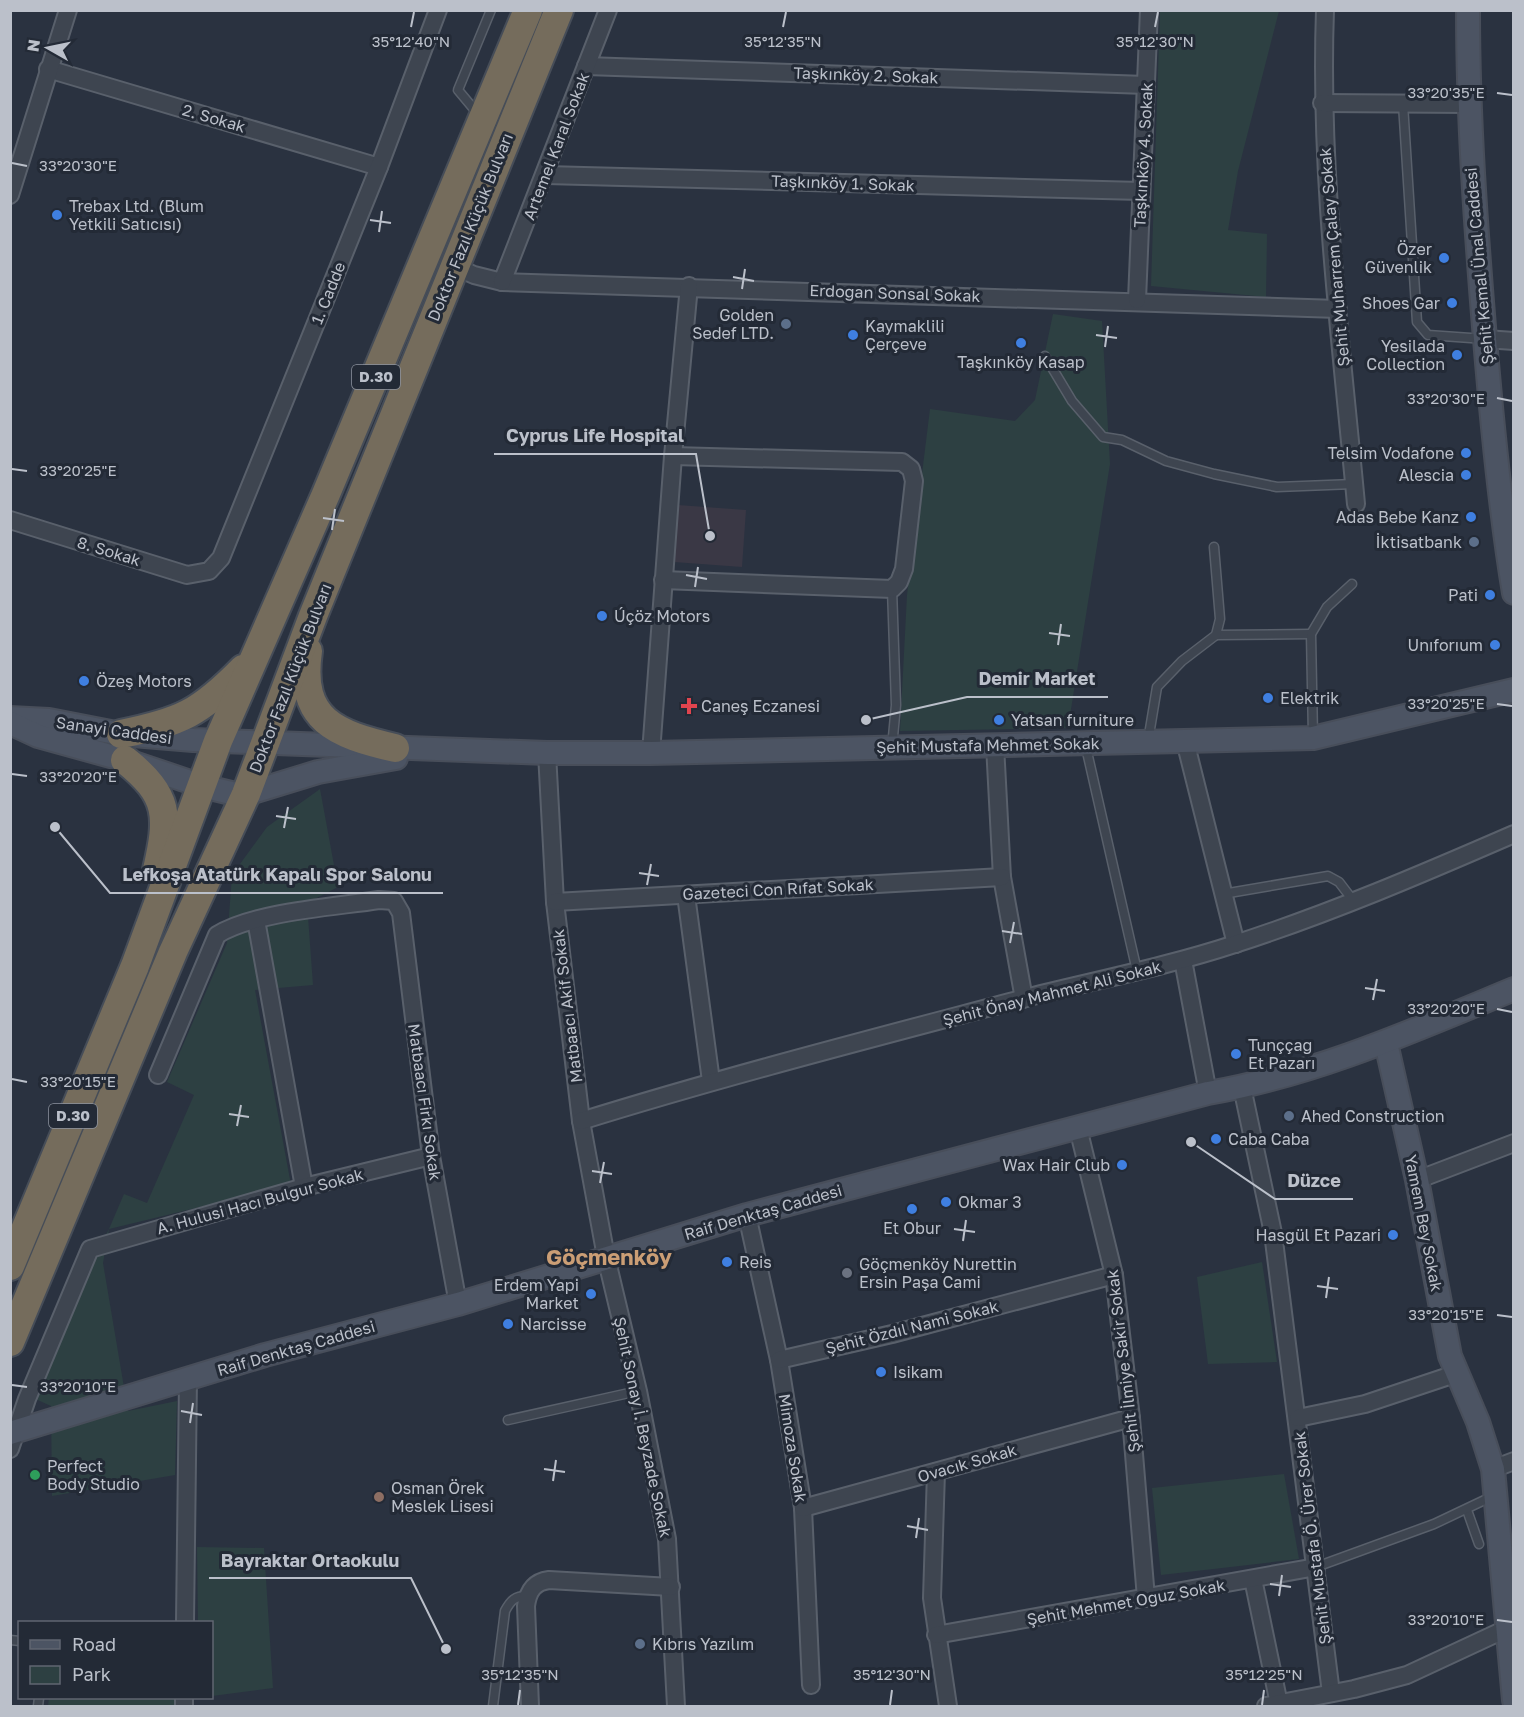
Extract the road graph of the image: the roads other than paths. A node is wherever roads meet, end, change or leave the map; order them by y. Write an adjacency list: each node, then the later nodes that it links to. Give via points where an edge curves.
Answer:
1 (68, 10): 11 (street)
2 (438, 10): 17 (street, 1. Cadde)
3 (491, 10): 16 (lane, via 458,90)
4 (528, 10): 16 (highway, Doktor Fazıl Küçük Bulvarı / D.30)
5 (559, 10): 21 (highway, Doktor Fazıl Küçük Bulvarı / D.30)
6 (609, 10): 10 (street, Artemel Karal Sokak)
7 (1149, 10): 12 (street, Taşkınköy 4. Sokak)
8 (1325, 10): 13 (street, Şehit Muharrem Çalay Sokak)
9 (1468, 10): 15 (street, Şehit Kemal Ünal Caddesi)
10 (586, 66): 12 (street, Taşkınköy 2. Sokak); 18 (street, Artemel Karal Sokak)
11 (48, 69): 17 (street, 2. Sokak); 20 (street)
12 (1146, 84): 19 (street, Taşkınköy 4. Sokak)
13 (1322, 103): 14 (street); 25 (street, Şehit Muharrem Çalay Sokak)
14 (1403, 104): 15 (street); 26 (lane, via 1417,322 1428,335)
15 (1468, 104): 26 (street, Şehit Kemal Ünal Caddesi)
16 (483, 121): 43 (highway, Doktor Fazıl Küçük Bulvarı / D.30)
17 (379, 167): 35 (street, 1. Cadde, via 221,558)
18 (546, 175): 19 (street, Taşkınköy 1. Sokak); 22 (street, Artemel Karal Sokak)
19 (1141, 191): 24 (street, Taşkınköy 4. Sokak)
20 (10, 195)
21 (454, 266): 22 (street, Erdoğan Sonsal Sokak); 40 (highway, Doktor Fazıl Küçük Bulvarı / D.30)
22 (502, 282): 23 (street, Erdoğan Sonsal Sokak)
23 (689, 286): 24 (street, Erdoğan Sonsal Sokak); 29 (street)
24 (1137, 300): 25 (street, Erdoğan Sonsal Sokak)
25 (1338, 309): 30 (street, Şehit Muharrem Çalay Sokak)
26 (1485, 339): 27 (street); 33 (street, Şehit Kemal Ünal Caddesi)
27 (1514, 341)
28 (1045, 356): 30 (lane, via 1072,401 1103,437 1122,440 1166,460 1214,474 1277,486)
29 (673, 456): 36 (street); 38 (street, via 902,462 911,469 914,481 904,569)
30 (1354, 484): 31 (street, Şehit Muharrem Çalay Sokak)
31 (1356, 504)
32 (10, 520): 35 (street, 8. Sokak, via 187,575)
33 (1509, 532): 39 (street, Şehit Kemal Ünal Caddesi)
34 (1214, 547): 42 (lane, via 1220,619)
35 (209, 572)
36 (663, 580): 38 (street); 59 (street)
37 (1352, 584): 41 (lane, via 1328,607)
38 (892, 589): 56 (lane, via 896,705)
39 (1514, 593)
40 (314, 616): 52 (highway, Doktor Fazıl Küçük Bulvarı / D.30); 55 (highway, via 306,682 315,706 340,732)
41 (1311, 634): 42 (lane); 47 (lane)
42 (1216, 635): 51 (lane, via 1182,660 1157,687)
43 (255, 656): 48 (highway, Doktor Fazıl Küçük Bulvarı / D.30); 54 (highway, via 200,708)
44 (1514, 690): 47 (street, Şehit Mustafa Mehmet Sokak)
45 (10, 718): 54 (street, Sanayi Caddesi, via 49,720)
46 (10, 723): 54 (street, Sanayi Caddesi, via 38,736)
47 (1313, 738): 49 (street, Şehit Mustafa Mehmet Sokak)
48 (218, 741): 52 (street, Sanayi Caddesi); 54 (street, Sanayi Caddesi); 60 (highway, D.30)
49 (1185, 741): 51 (street, Şehit Mustafa Mehmet Sokak); 65 (street)
50 (1084, 742): 51 (street, Şehit Mustafa Mehmet Sokak); 53 (street, Şehit Mustafa Mehmet Sokak); 72 (lane)
51 (1148, 742)
52 (265, 744): 55 (street, Şehit Mustafa Mehmet Sokak); 61 (highway, Doktor Fazıl Küçük Bulvarı / D.30)
53 (995, 745): 56 (street, Şehit Mustafa Mehmet Sokak); 63 (street)
54 (123, 747): 60 (street, Sanayi Caddesi); 71 (highway, via 155,787 164,817 164,841)
55 (395, 748): 57 (street, Şehit Mustafa Mehmet Sokak)
56 (892, 748): 59 (street, Şehit Mustafa Mehmet Sokak)
57 (457, 749): 58 (street, Şehit Mustafa Mehmet Sokak); 61 (street, Şehit Mustafa Mehmet Sokak, via 318,772)
58 (547, 753): 59 (street, Şehit Mustafa Mehmet Sokak); 66 (street, Matbaacı Akif Sokak)
59 (651, 753)
60 (202, 786): 61 (street, Sanayi Caddesi); 71 (highway, D.30)
61 (246, 794): 91 (highway, Doktor Fazıl Küçük Bulvarı / D.30, via 173,952)
62 (1514, 834): 67 (street, Şehit Önay Mahmet Ali Sokak)
63 (1002, 877): 64 (street, Gazeteci Con Rıfat Sokak); 74 (street)
64 (686, 894): 66 (street, Gazeteci Con Rıfat Sokak); 77 (street)
65 (1223, 894): 67 (lane, via 1328,876 1340,882); 69 (street)
66 (555, 902): 80 (street, Matbaacı Akif Sokak)
67 (1355, 903): 69 (street, Şehit Önay Mahmet Ali Sokak)
68 (256, 920): 76 (street, via 235,924 217,935); 83 (street, Matbaacı Firkı Sokak, via 394,901 401,913); 85 (street)
69 (1236, 944): 70 (street, Şehit Önay Mahmet Ali Sokak)
70 (1183, 960): 72 (street, Şehit Önay Mahmet Ali Sokak); 79 (street)
71 (135, 966): 88 (highway, D.30)
72 (1137, 971): 74 (street, Şehit Önay Mahmet Ali Sokak)
73 (1514, 989): 75 (street, Raif Denktaş Caddesi)
74 (1024, 999): 77 (street, Şehit Önay Mahmet Ali Sokak)
75 (1386, 1042): 78 (street, Raif Denktaş Caddesi); 84 (street, Yamem Bey Sokak)
76 (158, 1075)
77 (711, 1081): 80 (street, Şehit Önay Mahmet Ali Sokak)
78 (1242, 1088): 79 (street, Raif Denktaş Caddesi); 97 (street, Şehit Mustafa Ö. Ürer Sokak, via 1273,1233)
79 (1208, 1093): 81 (street, Raif Denktaş Caddesi)
80 (581, 1121): 87 (street, Matbaacı Akif Sokak)
81 (1078, 1128): 86 (street, Raif Denktaş Caddesi); 89 (street, Şehit İlmiye Sakir Sokak)
82 (1514, 1143): 84 (street)
83 (431, 1156): 85 (street, A. Hulusi Hacı Bulgur Sokak); 90 (street, Matbaacı Firkı Sokak)
84 (1417, 1180): 93 (street, Yamem Bey Sokak, via 1443,1326)
85 (304, 1187): 99 (street, A. Hulusi Hacı Bulgur Sokak, via 90,1249)
86 (747, 1215): 87 (street, Raif Denktaş Caddesi); 92 (street, Mimoza Sokak)
87 (606, 1257): 90 (street, Raif Denktaş Caddesi); 95 (street, Şehit Sonay İ. Beyzade Sokak)
88 (10, 1266)
89 (1114, 1275): 92 (street, Şehit Özdıl Nami Sokak); 96 (street, Şehit İlmiye Sakir Sokak)
90 (458, 1304): 94 (street, Raif Denktaş Caddesi)
91 (10, 1342)
92 (779, 1360): 103 (street, Mimoza Sokak)
93 (1458, 1373): 97 (street, Şehit Mustafa Ö. Ürer Sokak, via 1365,1404); 100 (street, Yamem Bey Sokak, via 1487,1446)
94 (188, 1379): 99 (street, Raif Denktaş Caddesi); 112 (street)
95 (638, 1391): 98 (lane); 108 (street, Şehit Sonay İ. Beyzade Sokak, via 660,1495)
96 (1131, 1418): 101 (street, Ovacık Sokak); 110 (street, Şehit İlmiye Sakir Sokak)
97 (1298, 1418): 106 (street, Şehit Mustafa Ö. Ürer Sokak)
98 (508, 1420)
99 (13, 1438)
100 (1503, 1465): 102 (street, Yamem Bey Sokak)
101 (936, 1472): 103 (street, Ovacık Sokak); 114 (street, via 932,1598)
102 (1496, 1495): 104 (lane); 111 (street, Yamem Bey Sokak)
103 (803, 1508): 115 (street, Mimoza Sokak)
104 (1467, 1510): 105 (lane); 106 (lane)
105 (1479, 1544)
106 (1316, 1568): 107 (street, Şehit Mehmet Oğuz Sokak); 116 (street, Şehit Mustafa Ö. Ürer Sokak)
107 (1253, 1579): 110 (street, Şehit Mehmet Oğuz Sokak); 118 (street)
108 (671, 1587): 109 (street, via 549,1580 540,1581); 121 (street, Şehit Sonay İ. Beyzade Sokak)
109 (527, 1596): 119 (lane, via 510,1601 505,1611); 120 (street)
110 (1146, 1598): 114 (street, Şehit Mehmet Oğuz Sokak)
111 (1509, 1598): 113 (street, Yamem Bey Sokak)
112 (185, 1621)
113 (1508, 1628): 116 (street, via 1416,1672); 117 (street, Yamem Bey Sokak)
114 (936, 1635): 122 (street)
115 (811, 1685)
116 (1331, 1693): 118 (street)
117 (1514, 1701)
118 (1272, 1705)
119 (492, 1707)
120 (530, 1707)
121 (676, 1707)
122 (948, 1707)

